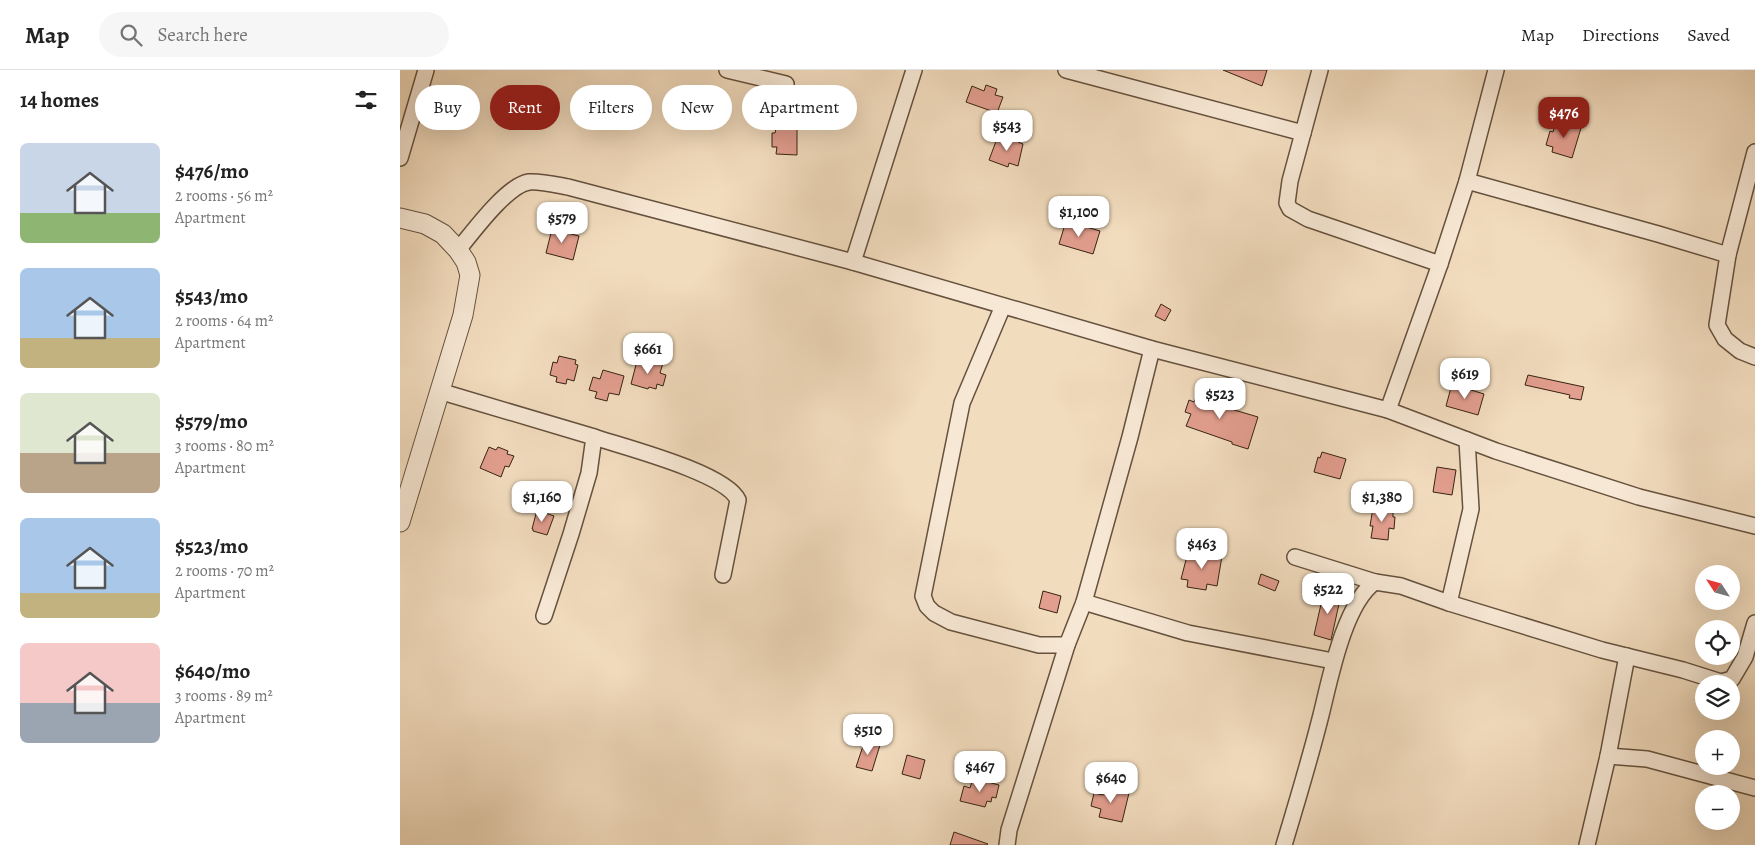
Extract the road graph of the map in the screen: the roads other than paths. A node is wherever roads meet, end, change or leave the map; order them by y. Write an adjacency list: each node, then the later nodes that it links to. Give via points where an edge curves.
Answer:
1 (426, 70): 10 (street)
2 (727, 70): 7 (street)
3 (914, 70): 15 (street)
4 (1066, 70): 8 (street)
5 (1320, 70): 8 (street)
6 (1496, 70): 11 (street)
7 (786, 84)
8 (1303, 133): 16 (street, via 1290,181 1287,203 1290,209 1308,219)
9 (1755, 152): 14 (street)
10 (400, 158)
11 (1467, 181): 14 (street); 16 (street)
12 (400, 218): 13 (street, via 425,224 443,234)
13 (458, 250): 15 (street, via 496,205 511,191 528,182 568,187); 20 (street, via 470,276 463,315)
14 (1728, 255): 19 (street, via 1717,325 1725,339 1740,351)
15 (854, 262): 17 (street)
16 (1440, 264): 21 (street)
17 (1003, 306): 18 (street); 34 (street, via 962,403 922,596 934,613 951,622 1040,645)
18 (1152, 349): 21 (street); 30 (street)
19 (1755, 357)
20 (439, 390): 22 (street); 24 (street)
21 (1388, 410): 23 (street)
22 (594, 437): 28 (street, via 685,466 735,494 738,500); 32 (street, via 589,473)
23 (1467, 440): 26 (street, via 1639,497); 31 (street, via 1471,509)
24 (403, 502): 25 (street)
25 (400, 522)
26 (1755, 526)
27 (1295, 557): 29 (street)
28 (723, 575)
29 (1375, 582): 31 (street, via 1401,586); 36 (street, via 1356,605)
30 (1084, 602): 34 (street); 36 (street, via 1188,633)
31 (1449, 603): 35 (street)
32 (544, 616)
33 (1755, 623): 35 (street, via 1745,657 1732,679 1726,682)
34 (1067, 645): 39 (street)
35 (1627, 656): 37 (street)
36 (1333, 661): 40 (street)
37 (1608, 756): 38 (street, via 1647,759); 41 (street)
38 (1755, 788)
39 (1007, 845)
40 (1284, 845)
41 (1587, 845)

